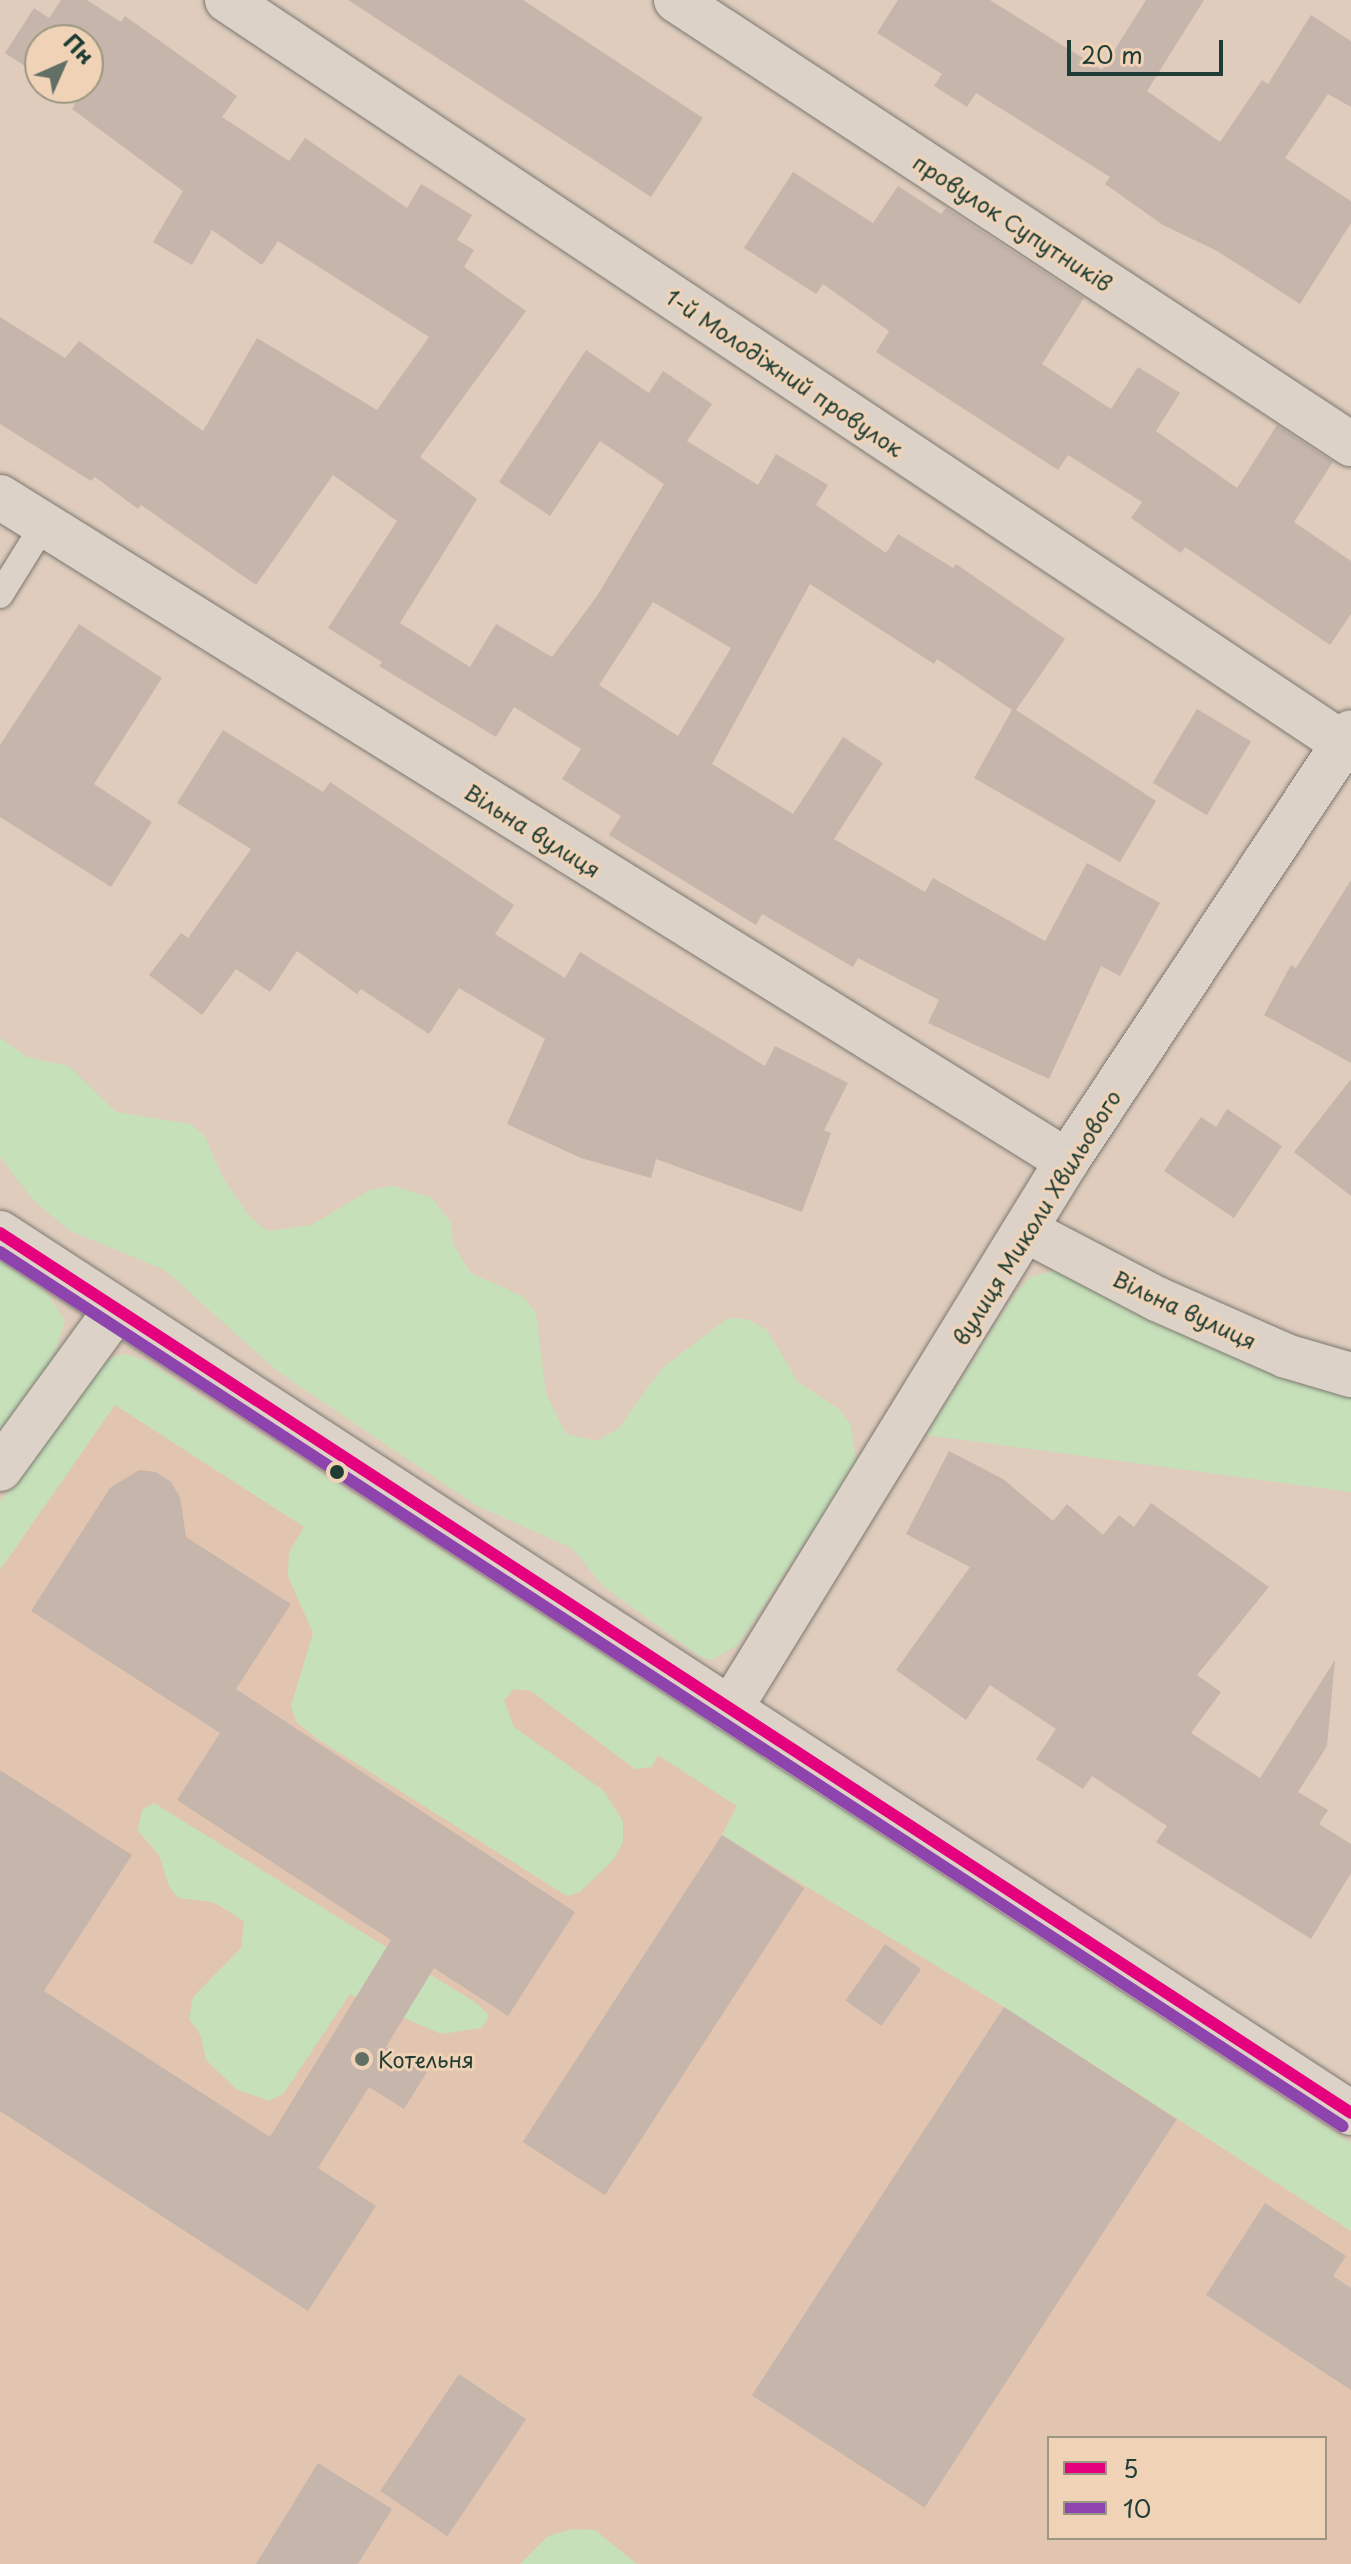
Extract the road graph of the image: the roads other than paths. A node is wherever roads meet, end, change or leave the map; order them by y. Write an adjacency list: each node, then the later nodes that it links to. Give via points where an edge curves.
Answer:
1 (227, 0): 7 (street, 1-й Молодіжний провулок)
2 (676, 0): 3 (street, провулок Супутників)
3 (1351, 444)
4 (0, 497): 5 (street, Вільна вулиця)
5 (43, 526): 6 (lane); 8 (street, Вільна вулиця)
6 (0, 595)
7 (1347, 738): 8 (street, вулиця Миколи Хвильового)
8 (1067, 1161): 9 (street, вулиця Миколи Хвильового)
9 (1025, 1230): 12 (street, Вільна вулиця, via 1172,1306 1286,1356); 14 (street, вулиця Миколи Хвильового)
10 (0, 1233): 11 (street)
11 (116, 1310): 13 (street); 14 (street)
12 (1351, 1375)
13 (0, 1469)
14 (730, 1709): 15 (street)
15 (1351, 2113)

